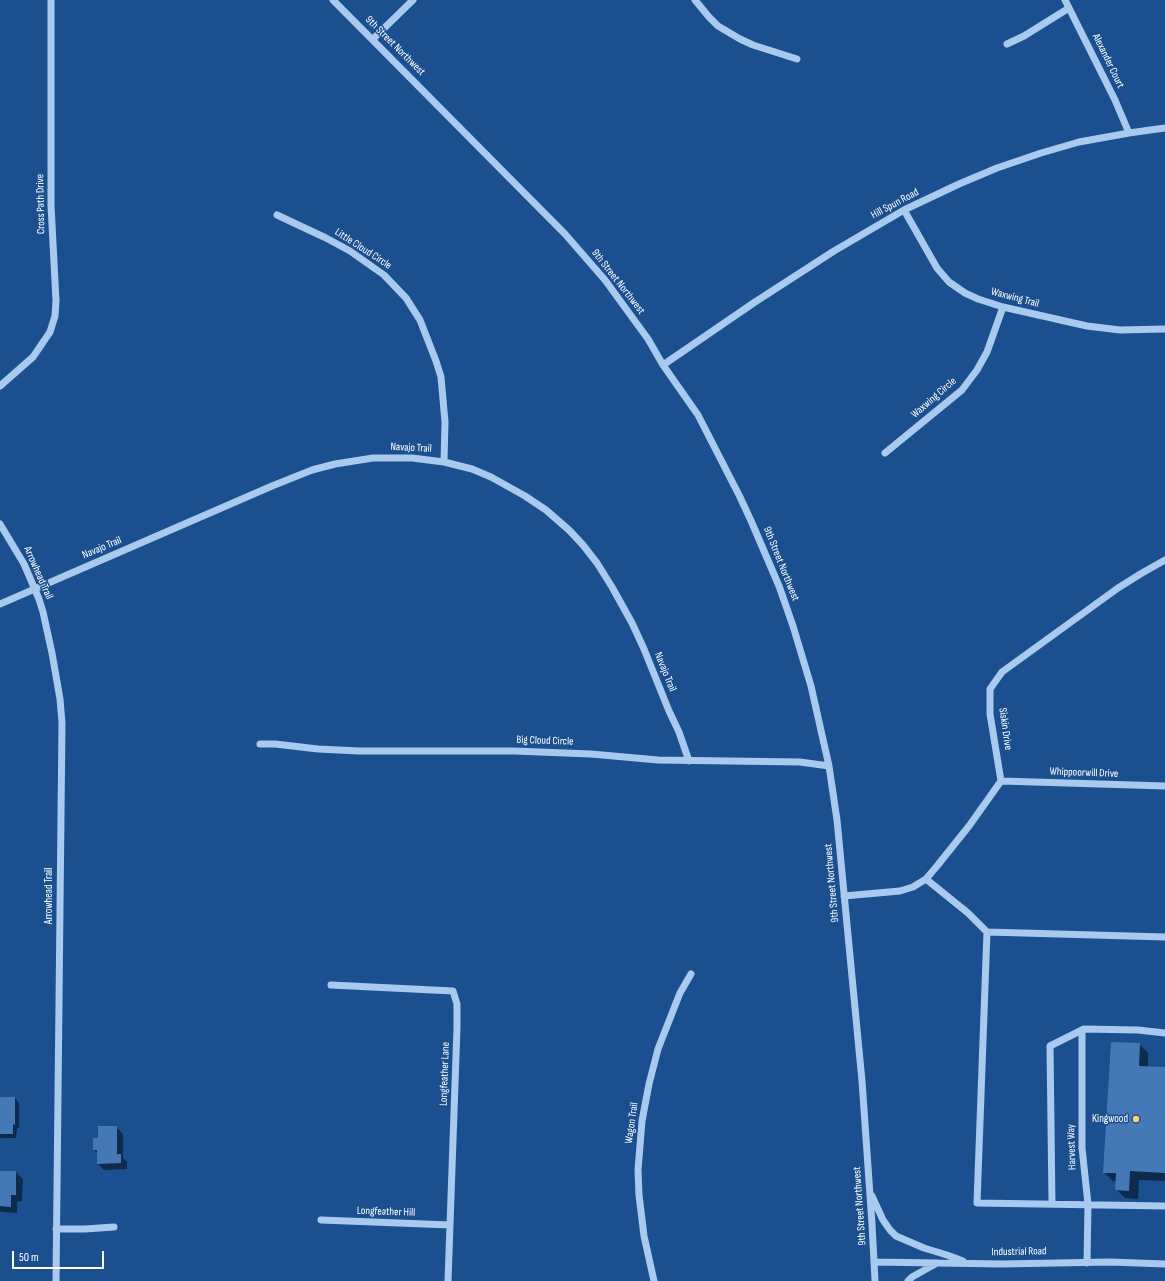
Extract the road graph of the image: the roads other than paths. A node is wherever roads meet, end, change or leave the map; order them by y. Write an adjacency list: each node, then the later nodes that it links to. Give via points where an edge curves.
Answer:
1 (51, 0): 17 (street, Cross Path Drive, via 51,205 55,316 50,332 33,357)
2 (333, 0): 7 (street, 9th Street Northwest)
3 (413, 0): 7 (street)
4 (695, 0): 9 (street, via 718,26 740,39)
5 (1065, 0): 6 (street, Alexander Court)
6 (1069, 8): 8 (street); 11 (street, Alexander Court)
7 (373, 39): 16 (street, 9th Street Northwest, via 565,234 622,302)
8 (1008, 44)
9 (797, 59)
10 (1165, 128): 11 (street, Hill Spun Road)
11 (1129, 133): 12 (street, Hill Spun Road, via 1079,142 1041,153 959,184)
12 (904, 210): 14 (street, Waxwing Trail, via 937,268 949,282 978,300); 16 (street, Hill Spun Road, via 755,302)
13 (277, 215): 19 (street, Little Cloud Circle, via 350,251 384,275 406,298 420,320 441,377 445,422)
14 (1003, 307): 15 (street, Waxwing Trail, via 1100,328); 18 (street, Waxwing Circle, via 987,352 978,370 962,390)
15 (1165, 328)
16 (663, 365): 26 (street, 9th Street Northwest, via 698,415 740,498 779,586 811,686)
17 (0, 386)
18 (885, 453)
19 (444, 462): 22 (street, Navajo Trail, via 412,458 372,458 312,470); 25 (street, Navajo Trail, via 472,469 525,496 546,510 582,545 612,587 632,623)
20 (0, 524): 22 (street, Arrowhead Trail, via 24,564)
21 (1165, 560): 27 (street, Siskin Drive, via 1124,584 1002,672 990,689 990,714)
22 (34, 589): 23 (street, Navajo Trail); 44 (street, Arrowhead Trail, via 40,599 52,653 62,723)
23 (0, 604)
24 (260, 744): 25 (street, Big Cloud Circle, via 359,751 514,751)
25 (689, 761): 26 (street, Big Cloud Circle, via 800,762)
26 (829, 766): 30 (street, 9th Street Northwest)
27 (1001, 781): 28 (street, Whippoorwill Drive); 29 (street)
28 (1165, 786)
29 (926, 879): 30 (street, via 914,887 900,891); 31 (street)
30 (844, 896): 37 (street, 9th Street Northwest)
31 (987, 932): 32 (street); 38 (street, via 977,1203)
32 (1165, 937)
33 (691, 974): 52 (street, Wagon Trail, via 680,993 658,1049 642,1121 638,1170 639,1195 644,1236)
34 (331, 986): 42 (street, Longfeather Lane, via 452,990 458,1004 458,1028)
35 (1082, 1030): 36 (street); 38 (street, via 1050,1046); 39 (street, Harvest Way, via 1082,1148)
36 (1165, 1032)
37 (870, 1192): 45 (street, 9th Street Northwest); 47 (street, via 883,1220 896,1236)
38 (1052, 1204): 39 (street)
39 (1088, 1204): 40 (street); 48 (street, Harvest Way)
40 (1165, 1206)
41 (321, 1220): 42 (street, Longfeather Hill)
42 (450, 1225): 51 (street, Longfeather Lane)
43 (114, 1227): 44 (street)
44 (56, 1229): 50 (street, Arrowhead Trail)
45 (874, 1262): 46 (street, Industrial Road); 53 (street, 9th Street Northwest)
46 (937, 1263): 47 (street, Industrial Road); 54 (street)
47 (967, 1263): 48 (street, Industrial Road)
48 (1087, 1263): 49 (street, Industrial Road)
49 (1165, 1264)
50 (56, 1281)
51 (448, 1281)
52 (654, 1281)
53 (875, 1281)
54 (908, 1281)

